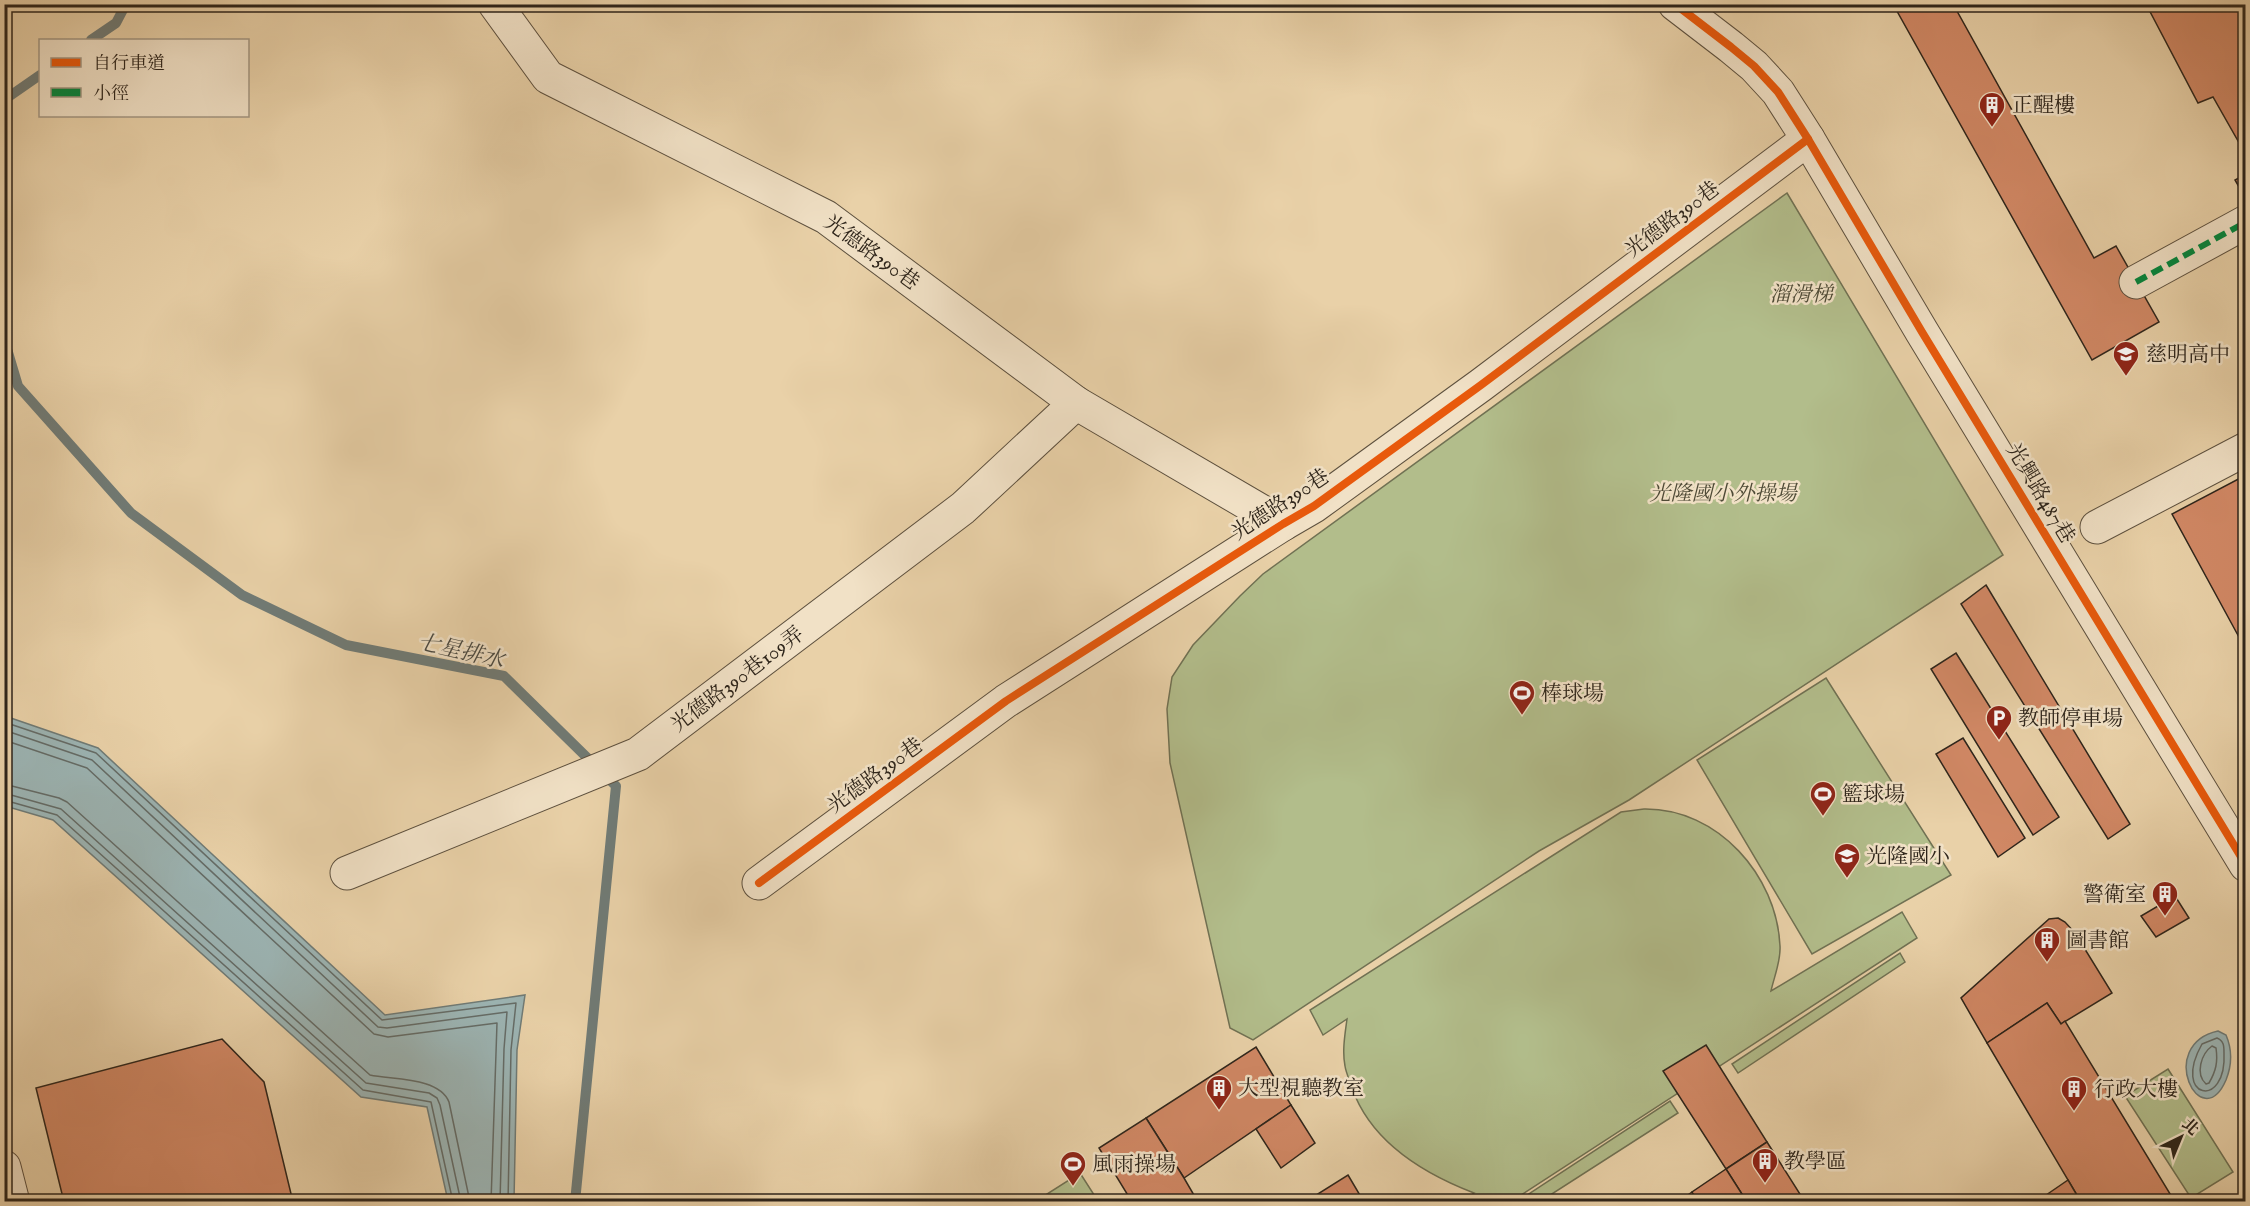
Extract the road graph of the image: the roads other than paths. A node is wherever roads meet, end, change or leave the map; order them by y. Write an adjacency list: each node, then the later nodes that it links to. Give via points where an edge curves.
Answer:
1 (495, 4): 6 (street, 光德路390巷, via 548,77 826,217)
2 (1675, 4): 3 (street, 光興路487巷, via 1754,66 1778,92)
3 (1808, 139): 8 (street, 光德路390巷, via 1471,392 1314,506); 10 (street, 光興路487巷)
4 (2246, 222): 5 (street)
5 (2136, 282)
6 (1076, 403): 8 (street, 光德路390巷); 11 (street, 光德路390巷109弄, via 963,508 639,754)
7 (2246, 449): 9 (street)
8 (1283, 524): 12 (street, 光德路390巷, via 1006,700)
9 (2097, 527)
10 (2246, 865)
11 (348, 873)
12 (759, 883)
13 (4, 1167): 14 (street)
14 (13, 1202)

